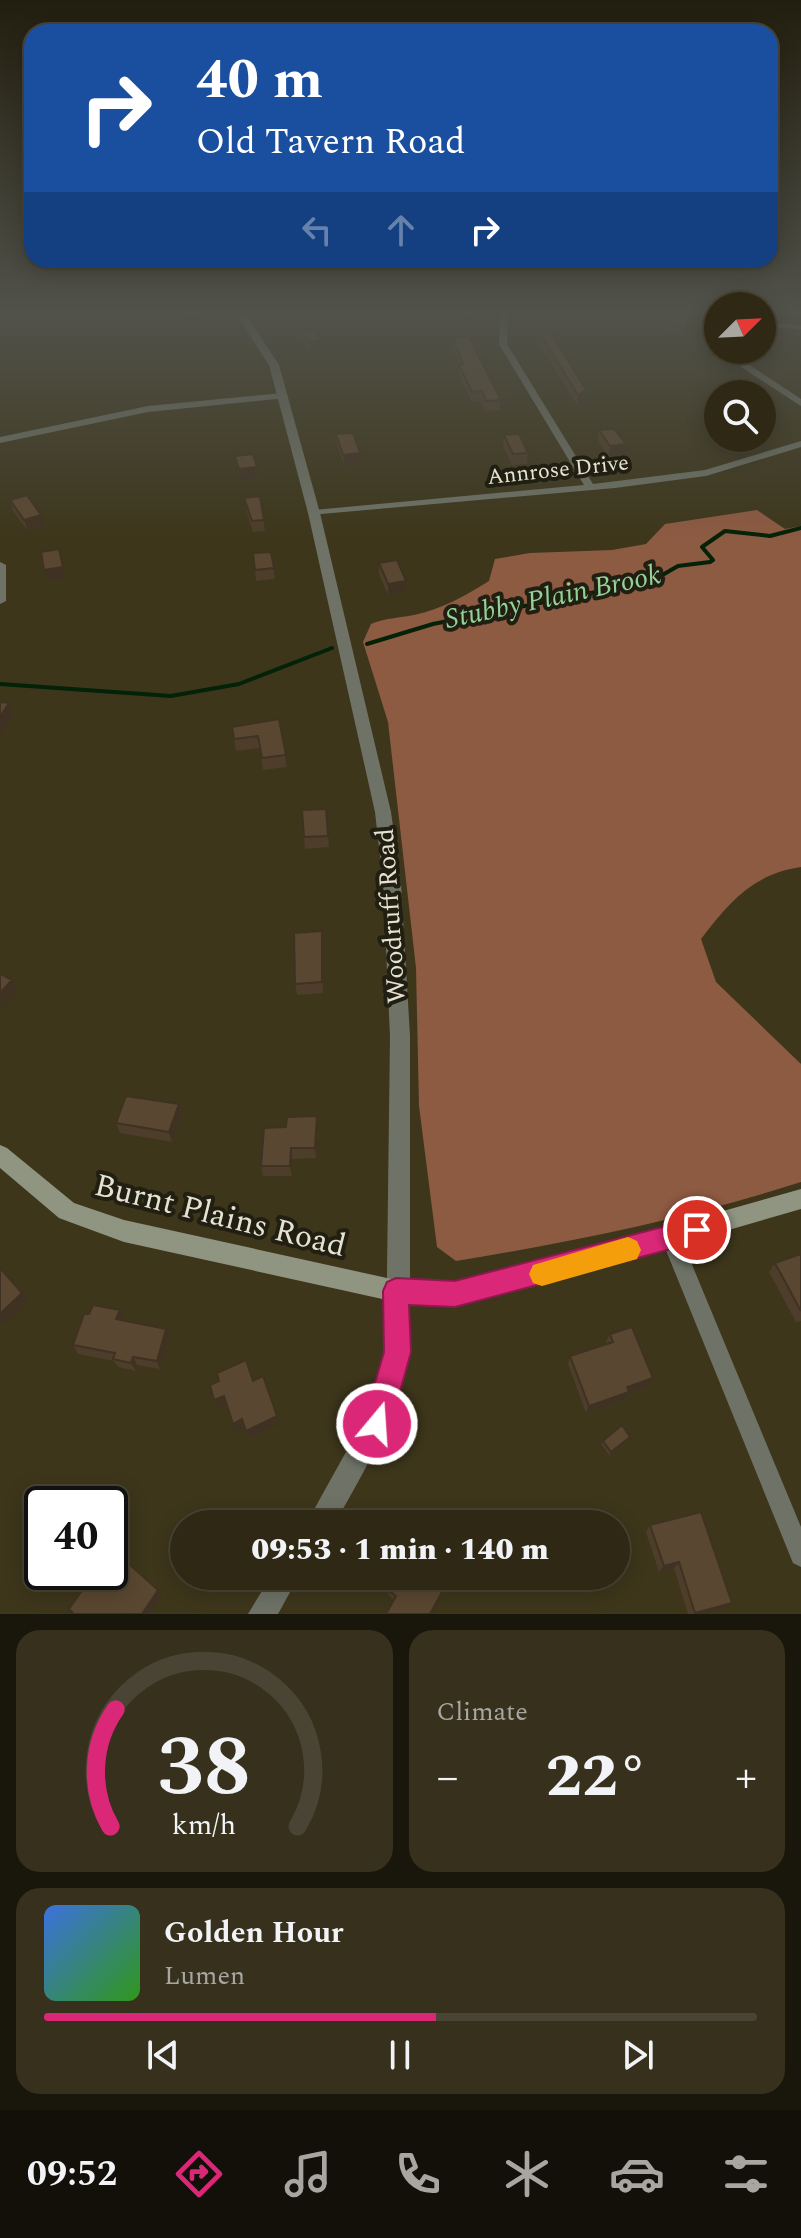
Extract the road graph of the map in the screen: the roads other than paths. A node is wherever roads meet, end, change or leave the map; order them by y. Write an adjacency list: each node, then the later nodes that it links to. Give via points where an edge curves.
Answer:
1 (280, 388): 4 (street, Woodruff Road)
2 (530, 388): 8 (street)
3 (779, 388): 5 (street)
4 (283, 396): 6 (street, via 148,409); 9 (street, Woodruff Road)
5 (801, 403)
6 (0, 440)
7 (801, 444): 8 (street, Annrose Drive, via 706,473)
8 (590, 487): 9 (street, Annrose Drive)
9 (314, 513): 15 (street, Woodruff Road, via 381,799 392,883 400,1036)
10 (0, 565): 11 (street)
11 (0, 601)
12 (0, 1155): 15 (main road, Burnt Plains Road, via 67,1211 124,1231)
13 (801, 1199): 14 (main road, Burnt Plains Road)
14 (671, 1238): 15 (main road, Burnt Plains Road, via 455,1294); 17 (street)
15 (396, 1291): 16 (street, Woodruff Road, via 398,1352 385,1402 365,1450)
16 (328, 1510)
17 (801, 1555)
18 (277, 1590): 19 (street)
19 (262, 1614)

